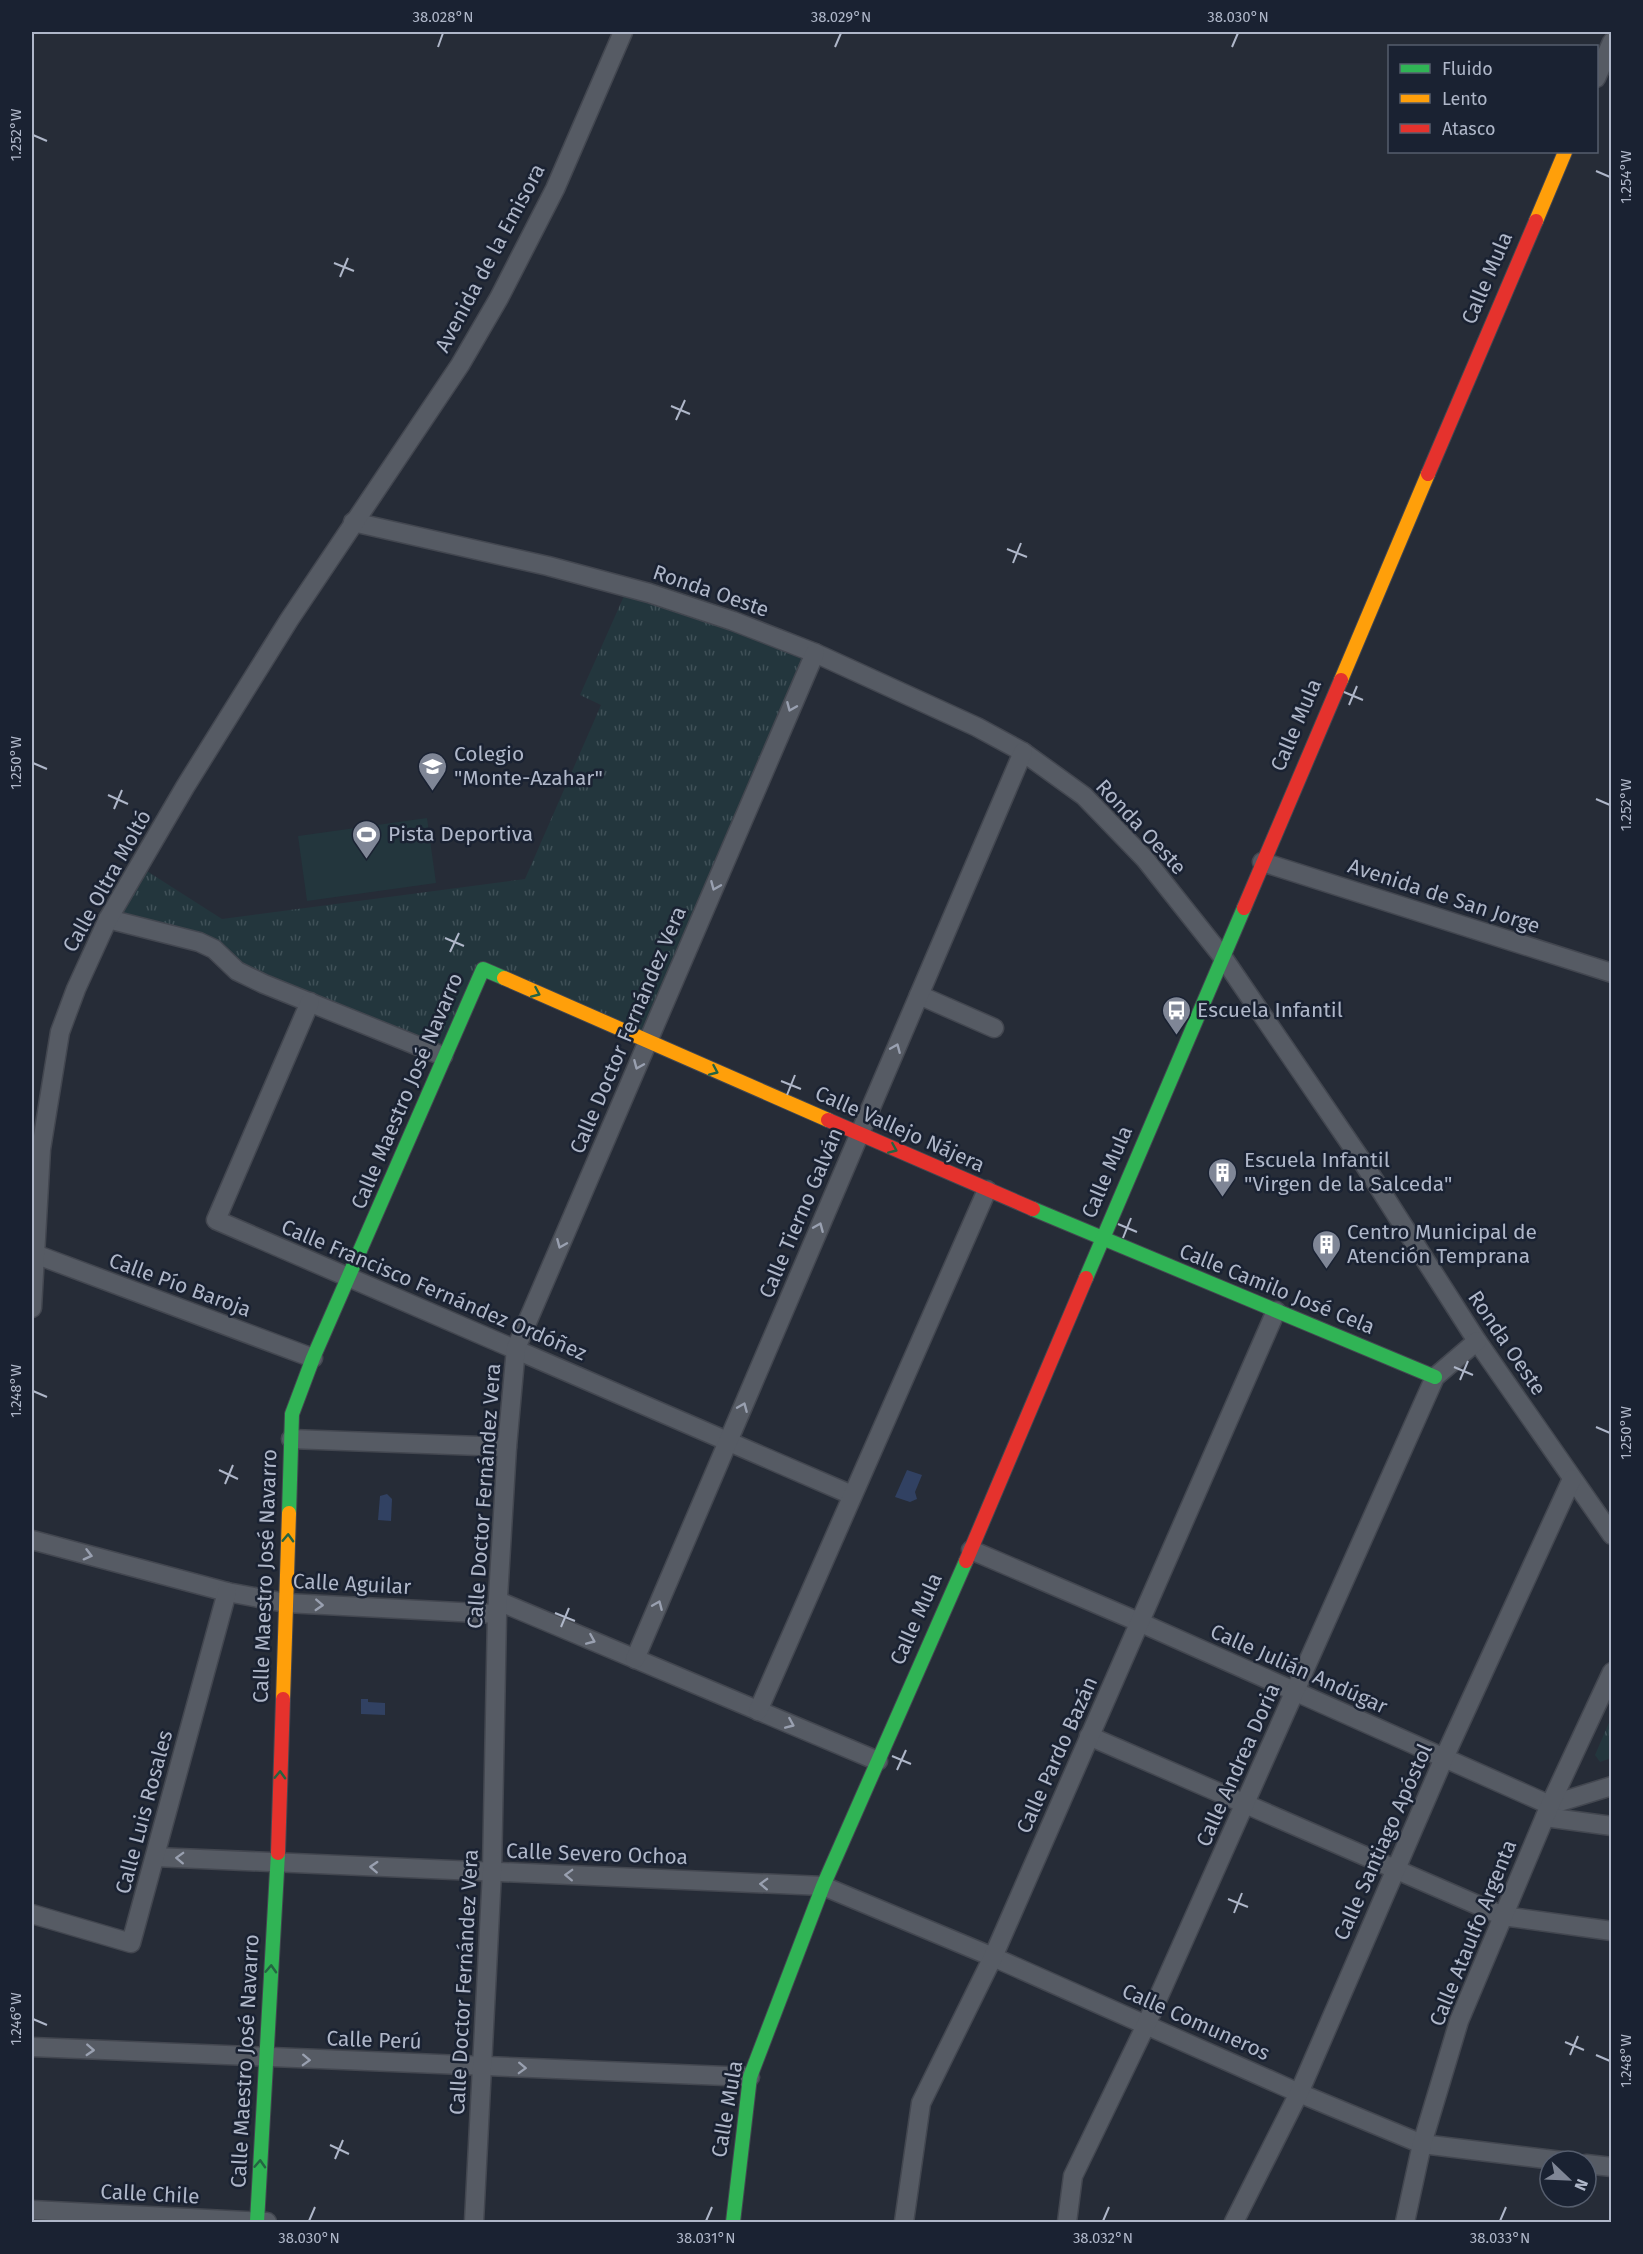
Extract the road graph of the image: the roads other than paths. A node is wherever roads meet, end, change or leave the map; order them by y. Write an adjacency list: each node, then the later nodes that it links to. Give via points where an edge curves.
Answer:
1 (622, 32): 5 (street, Avenida de la Emisora, via 555,189 499,298 460,365)
2 (1611, 42): 3 (street)
3 (1598, 73)
4 (1565, 153): 8 (street, Calle Mula)
5 (354, 522): 6 (street, Ronda Oeste, via 649,593); 9 (street, Calle Oltra Moltó, via 185,787)
6 (815, 653): 7 (street, Ronda Oeste, via 934,706); 16 (street, Calle Doctor Fernández Vera, one-way to 16)
7 (1023, 752): 10 (street, Ronda Oeste, via 1084,796 1145,859); 13 (street, Calle Tierno Galván)
8 (1262, 862): 10 (street, Calle Mula); 12 (street, Avenida de San Jorge)
9 (108, 919): 14 (street, via 199,942 214,949 237,971); 21 (street, Calle Oltra Moltó, via 60,1032 41,1149)
10 (1222, 956): 20 (street, Calle Mula); 25 (street, Ronda Oeste, via 1360,1158)
11 (483, 969): 16 (street, Calle Vallejo Nájera, one-way to 16); 17 (street, Calle Maestro José Navarro)
12 (1611, 973)
13 (919, 995): 15 (street); 18 (street, Calle Tierno Galván, one-way to 13)
14 (310, 1002): 17 (street); 22 (street, Calle Francisco Fernández Ordóñez, via 216,1220)
15 (994, 1028)
16 (648, 1042): 18 (street, Calle Vallejo Nájera, one-way to 18); 26 (street, Calle Doctor Fernández Vera, one-way to 26)
17 (443, 1056): 22 (street, Calle Maestro José Navarro)
18 (859, 1134): 19 (street, Calle Vallejo Nájera, one-way to 19); 30 (street, Calle Tierno Galván, one-way to 18)
19 (987, 1190): 20 (street, Calle Vallejo Nájera); 33 (street)
20 (1103, 1239): 24 (street, Calle Camilo José Cela); 36 (street, Calle Mula)
21 (33, 1254): 23 (street, Calle Oltra Moltó); 27 (street, Calle Pío Baroja)
22 (350, 1277): 26 (street, Calle Francisco Fernández Ordóñez); 27 (street, Calle Maestro José Navarro)
23 (32, 1308)
24 (1276, 1311): 28 (street, Calle Camilo José Cela); 40 (street, Calle Pardo Bazán)
25 (1477, 1341): 28 (street, Calle Andrea Doria); 32 (street, Ronda Oeste)
26 (516, 1348): 30 (street, Calle Francisco Fernández Ordóñez); 31 (street, Calle Doctor Fernández Vera)
27 (313, 1358): 29 (street, Calle Maestro José Navarro, via 292,1414)
28 (1435, 1377): 43 (street, Calle Andrea Doria)
29 (291, 1439): 31 (street); 38 (street, Calle Maestro José Navarro, one-way to 29)
30 (728, 1442): 33 (street, Calle Francisco Fernández Ordóñez); 41 (street, Calle Tierno Galván, one-way to 30)
31 (507, 1447): 39 (street, Calle Doctor Fernández Vera)
32 (1572, 1479): 34 (street, Ronda Oeste); 46 (street, Calle Santiago Apóstol)
33 (852, 1495): 44 (street)
34 (1611, 1535)
35 (32, 1540): 37 (street, Calle Aguilar, one-way to 37)
36 (971, 1550): 40 (street, Calle Julián Andúgar); 47 (street, Calle Mula)
37 (227, 1592): 38 (street, Calle Aguilar); 52 (street, Calle Luis Rosales)
38 (286, 1603): 39 (street, Calle Aguilar, one-way to 39); 53 (street, Calle Maestro José Navarro, one-way to 38)
39 (498, 1607): 41 (street, Calle Aguilar, one-way to 41); 55 (street, Calle Doctor Fernández Vera)
40 (1139, 1622): 43 (street, Calle Julián Andúgar); 45 (street, Calle Pardo Bazán)
41 (635, 1659): 44 (street, Calle Aguilar)
42 (1611, 1672): 50 (street, Calle Ataulfo Argenta)
43 (1295, 1691): 46 (street, Calle Julián Andúgar); 49 (street, Calle Andrea Doria)
44 (758, 1711): 47 (street, Calle Aguilar, one-way to 47)
45 (1089, 1736): 49 (street); 61 (street, Calle Pardo Bazán)
46 (1444, 1758): 50 (street, Calle Julián Andúgar); 54 (street, Calle Santiago Apóstol)
47 (878, 1761): 56 (street, Calle Mula)
48 (1611, 1786): 50 (street)
49 (1245, 1804): 54 (street); 62 (street, Calle Andrea Doria)
50 (1548, 1811): 51 (street, Calle Julián Andúgar); 58 (street, Calle Ataulfo Argenta)
51 (1611, 1826)
52 (155, 1857): 53 (street, Calle Severo Ochoa, one-way to 52); 57 (street, Calle Luis Rosales, via 131,1943)
53 (278, 1862): 55 (street, Calle Severo Ochoa, one-way to 53); 64 (street, Calle Maestro José Navarro, one-way to 53)
54 (1396, 1869): 58 (street); 67 (street, Calle Santiago Apóstol)
55 (492, 1872): 56 (street, Calle Severo Ochoa, one-way to 55); 65 (street, Calle Doctor Fernández Vera)
56 (823, 1886): 61 (street, Calle Comuneros); 66 (street, Calle Mula)
57 (32, 1914): 59 (street)
58 (1503, 1916): 60 (street); 68 (street, Calle Ataulfo Argenta, via 1459,2021)
59 (32, 1924)
60 (1611, 1931)
61 (993, 1957): 62 (street, Calle Comuneros); 75 (street, Calle Pardo Bazán, via 921,2103)
62 (1146, 2025): 67 (street, Calle Comuneros); 76 (street, Calle Andrea Doria, via 1073,2176)
63 (32, 2047): 64 (street, Calle Perú, one-way to 64)
64 (266, 2058): 65 (street, Calle Perú, one-way to 65); 71 (street, Calle Maestro José Navarro, one-way to 64)
65 (483, 2066): 66 (street, Calle Perú, one-way to 66); 73 (street, Calle Doctor Fernández Vera)
66 (750, 2077): 74 (street, Calle Mula)
67 (1299, 2093): 68 (street, Calle Comuneros); 77 (street, Calle Santiago Apóstol)
68 (1422, 2144): 69 (street, Calle Comuneros); 78 (street, Calle Ataulfo Argenta)
69 (1538, 2158)
70 (32, 2210): 71 (street, Calle Chile)
71 (257, 2222): 72 (street, Calle Chile)
72 (267, 2223)
73 (474, 2223)
74 (733, 2223)
75 (904, 2223)
76 (1067, 2223)
77 (1234, 2223)
78 (1405, 2223)

